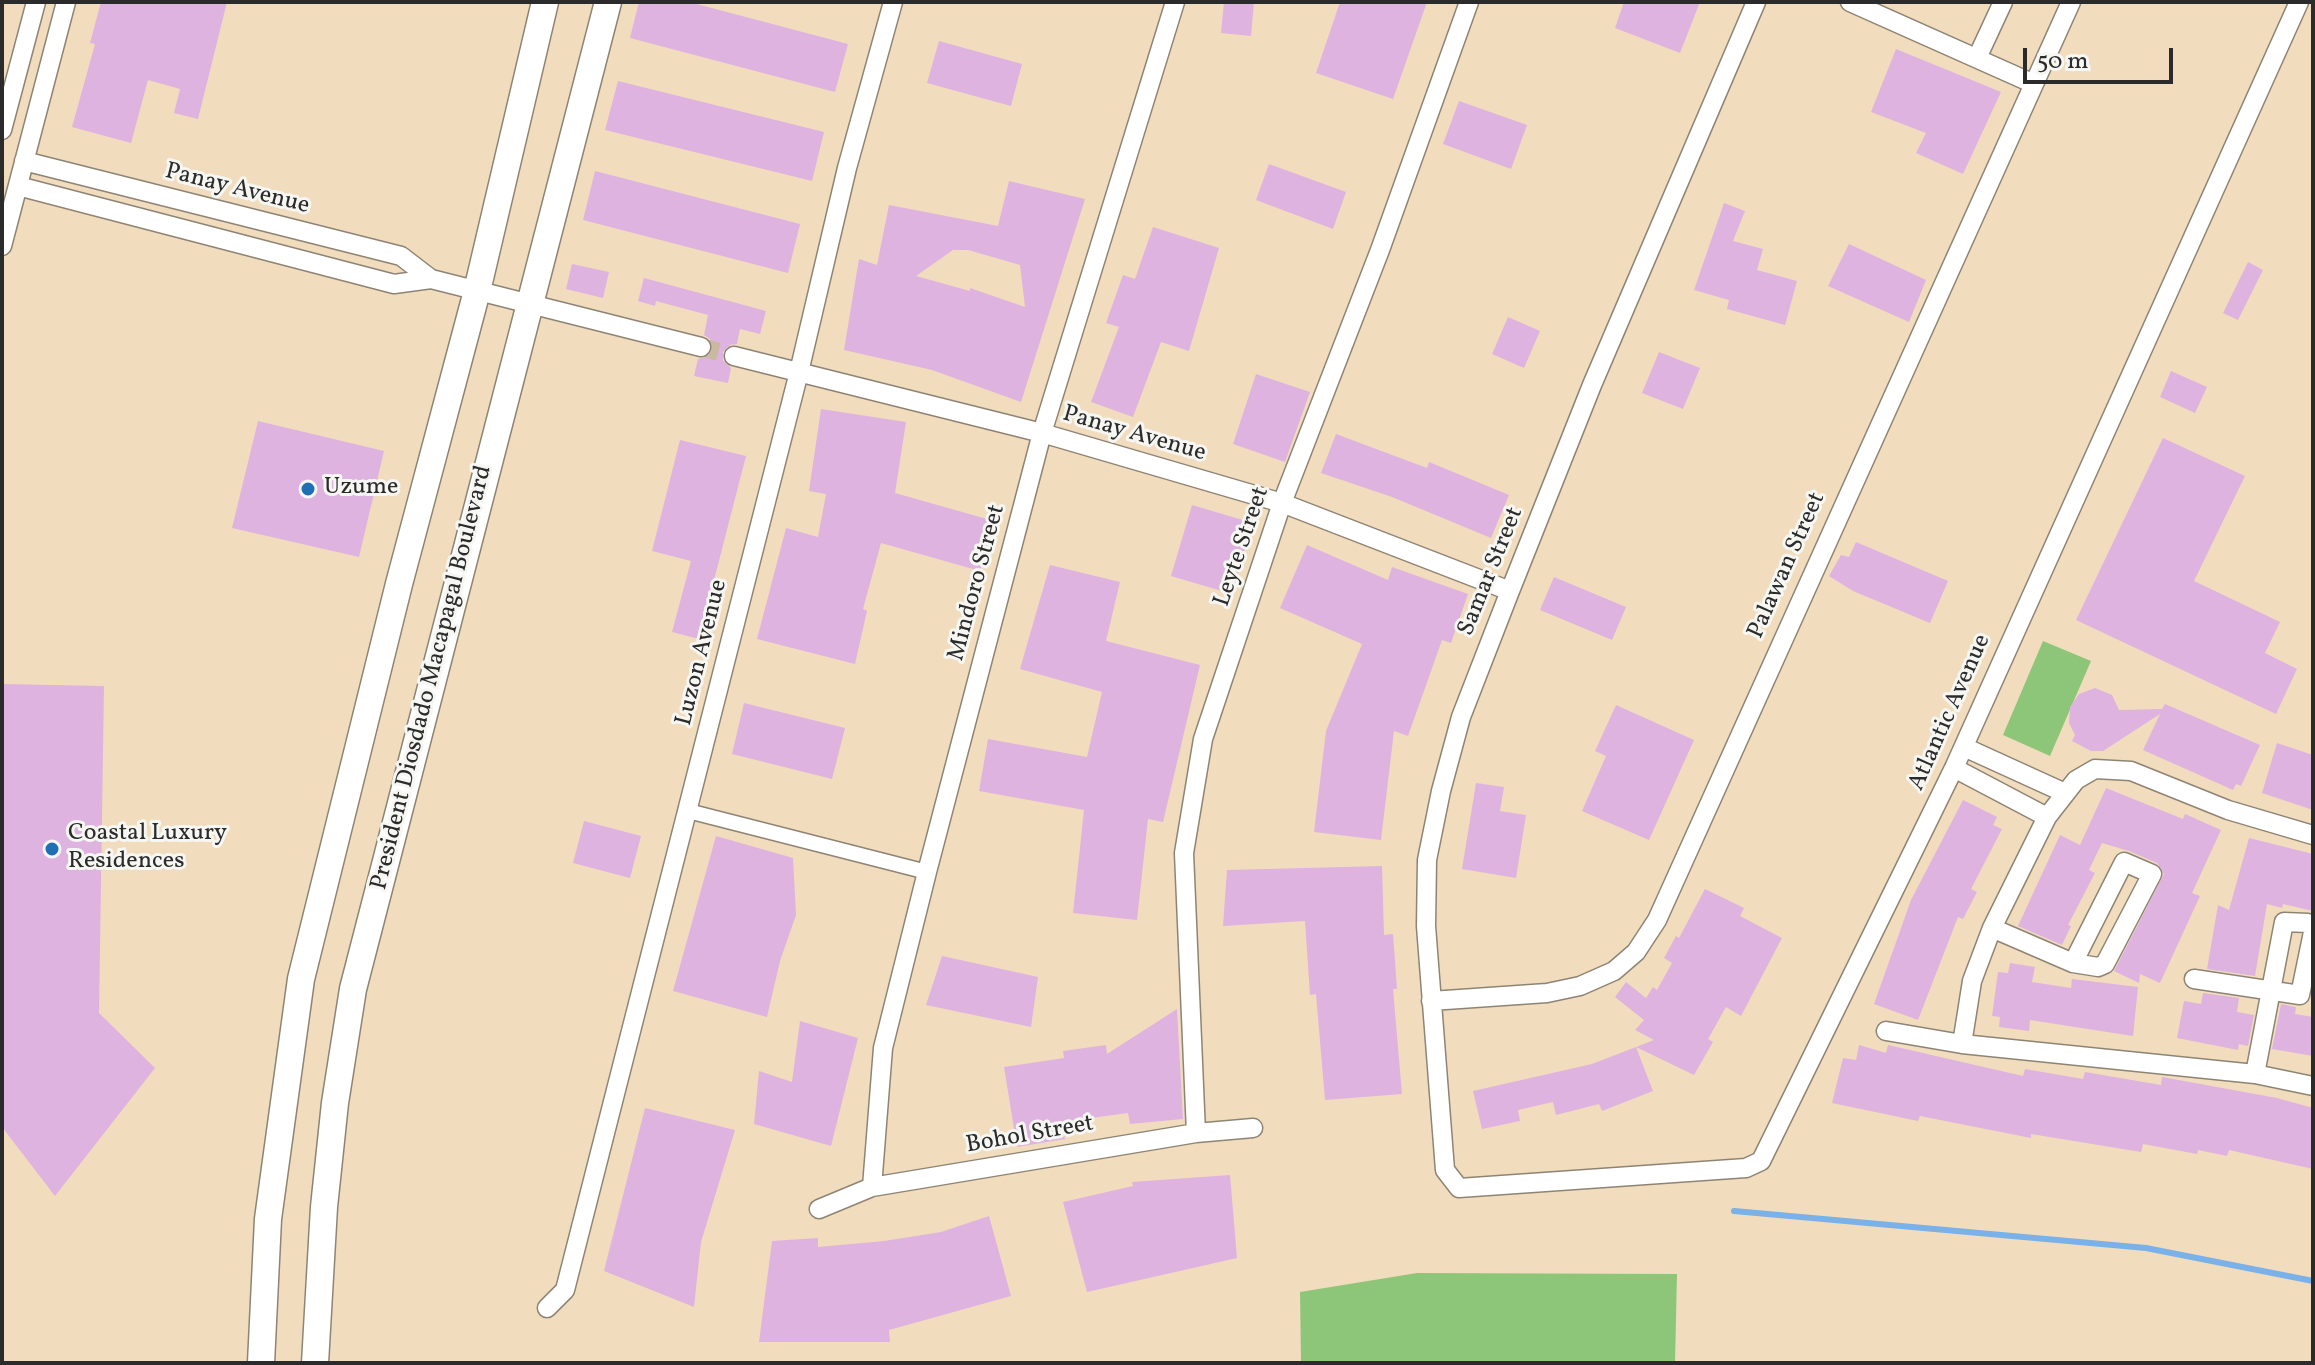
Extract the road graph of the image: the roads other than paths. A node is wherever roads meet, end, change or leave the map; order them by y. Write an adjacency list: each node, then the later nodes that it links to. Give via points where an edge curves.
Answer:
1 (36, 2): 15 (street)
2 (66, 2): 16 (street)
3 (545, 2): 20 (main road)
4 (608, 2): 21 (main road, President Diosdado Macapagal Boulevard)
5 (893, 2): 24 (street, Luzon Avenue)
6 (1175, 2): 25 (street, Mindoro Street)
7 (1469, 2): 26 (street, Leyte Street)
8 (1756, 2): 27 (street, Samar Street)
9 (1850, 2): 13 (street)
10 (2003, 2): 13 (street)
11 (2071, 2): 14 (street, Palawan Street)
12 (2299, 2): 28 (street, Atlantic Avenue)
13 (1977, 58): 14 (street)
14 (2034, 84): 40 (street, Palawan Street, via 1657,920 1614,971 1580,986)
15 (2, 130)
16 (24, 161): 17 (street); 19 (street, Panay Avenue, via 401,256)
17 (18, 186): 18 (street); 19 (street, Panay Avenue, via 394,284)
18 (2, 246)
19 (431, 279): 20 (street, Panay Avenue)
20 (477, 291): 21 (street, Panay Avenue); 51 (main road, via 301,979 268,1219)
21 (528, 304): 22 (street, Panay Avenue); 52 (main road, President Diosdado Macapagal Boulevard, via 353,989 324,1207)
22 (701, 347)
23 (734, 356): 24 (street, Panay Avenue)
24 (799, 372): 25 (street, Panay Avenue); 31 (street, Luzon Avenue)
25 (1042, 433): 26 (street, Panay Avenue); 34 (street, Mindoro Street)
26 (1282, 503): 27 (street, Panay Avenue); 46 (street, Leyte Street, via 1203,739 1184,853)
27 (1510, 591): 40 (street, Samar Street, via 1461,717 1427,860)
28 (1964, 747): 29 (street, Atlantic Avenue); 30 (street)
29 (1954, 768): 32 (street); 48 (street, Atlantic Avenue, via 1761,1161 1746,1168)
30 (2065, 793): 32 (street); 33 (street, via 2095,769 2131,771 2228,810)
31 (688, 811): 34 (street); 50 (street, Luzon Avenue, via 565,1290)
32 (2047, 817): 35 (street)
33 (2313, 835)
34 (927, 872): 47 (street, Mindoro Street, via 883,1048)
35 (1992, 928): 37 (street); 42 (street, via 1972,981)
36 (2313, 930): 39 (street, via 2300,995); 39 (street, via 2308,923 2284,922)
37 (2073, 963): 37 (street, via 2105,964 2152,874 2124,862)
38 (2194, 979): 39 (street)
39 (2271, 992): 43 (street)
40 (1431, 1001): 48 (street, Samar Street, via 1445,1170)
41 (1886, 1031): 42 (street)
42 (1962, 1044): 43 (street)
43 (2255, 1074): 44 (street)
44 (2313, 1086)
45 (1253, 1128): 46 (street, Bohol Street)
46 (1196, 1133): 47 (street, Bohol Street)
47 (872, 1187): 49 (street, Bohol Street)
48 (1459, 1188)
49 (819, 1209)
50 (547, 1308)
51 (261, 1363)
52 (315, 1363)

